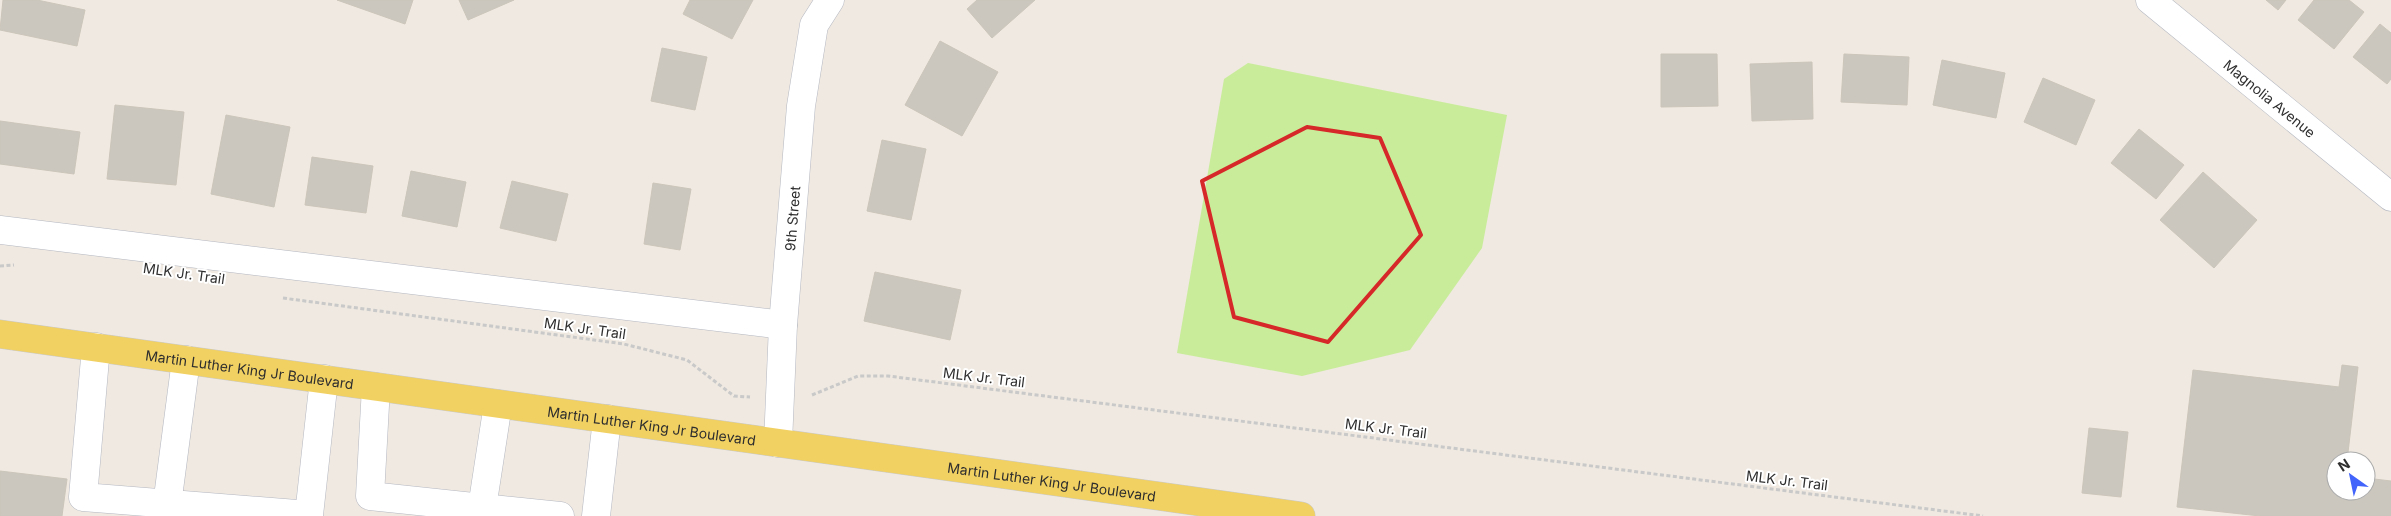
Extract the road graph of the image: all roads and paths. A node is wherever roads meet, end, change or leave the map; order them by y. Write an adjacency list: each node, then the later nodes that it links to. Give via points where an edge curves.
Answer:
1 (830, 0): 8 (street, 9th Street, via 814,25 801,106)
2 (2150, 0): 3 (street, Magnolia Avenue)
3 (2391, 196)
4 (0, 230): 8 (street)
5 (18, 265): 6 (path)
6 (0, 266)
7 (281, 298): 14 (path, MLK Jr. Trail, via 624,344 688,360 734,396)
8 (783, 325): 14 (street, 9th Street)
9 (0, 334): 10 (main road, Martin Luther King Jr Boulevard)
10 (96, 347): 11 (main road, Martin Luther King Jr Boulevard); 18 (street, via 83,497)
11 (186, 360): 12 (main road, Martin Luther King Jr Boulevard); 18 (street)
12 (324, 379): 13 (main road, Martin Luther King Jr Boulevard); 20 (street)
13 (376, 387): 15 (main road, Martin Luther King Jr Boulevard); 19 (street, via 370,496)
14 (780, 401): 17 (street, 9th Street); 24 (path, MLK Jr. Trail, via 793,402 858,376 888,376)
15 (498, 404): 16 (main road, Martin Luther King Jr Boulevard); 19 (street)
16 (607, 419): 17 (main road, Martin Luther King Jr Boulevard); 22 (street)
17 (778, 443): 23 (main road, Martin Luther King Jr Boulevard)
18 (167, 505): 20 (street)
19 (482, 508): 21 (street)
20 (309, 516)
21 (560, 516)
22 (596, 516)
23 (1301, 516)
24 (1983, 516)

